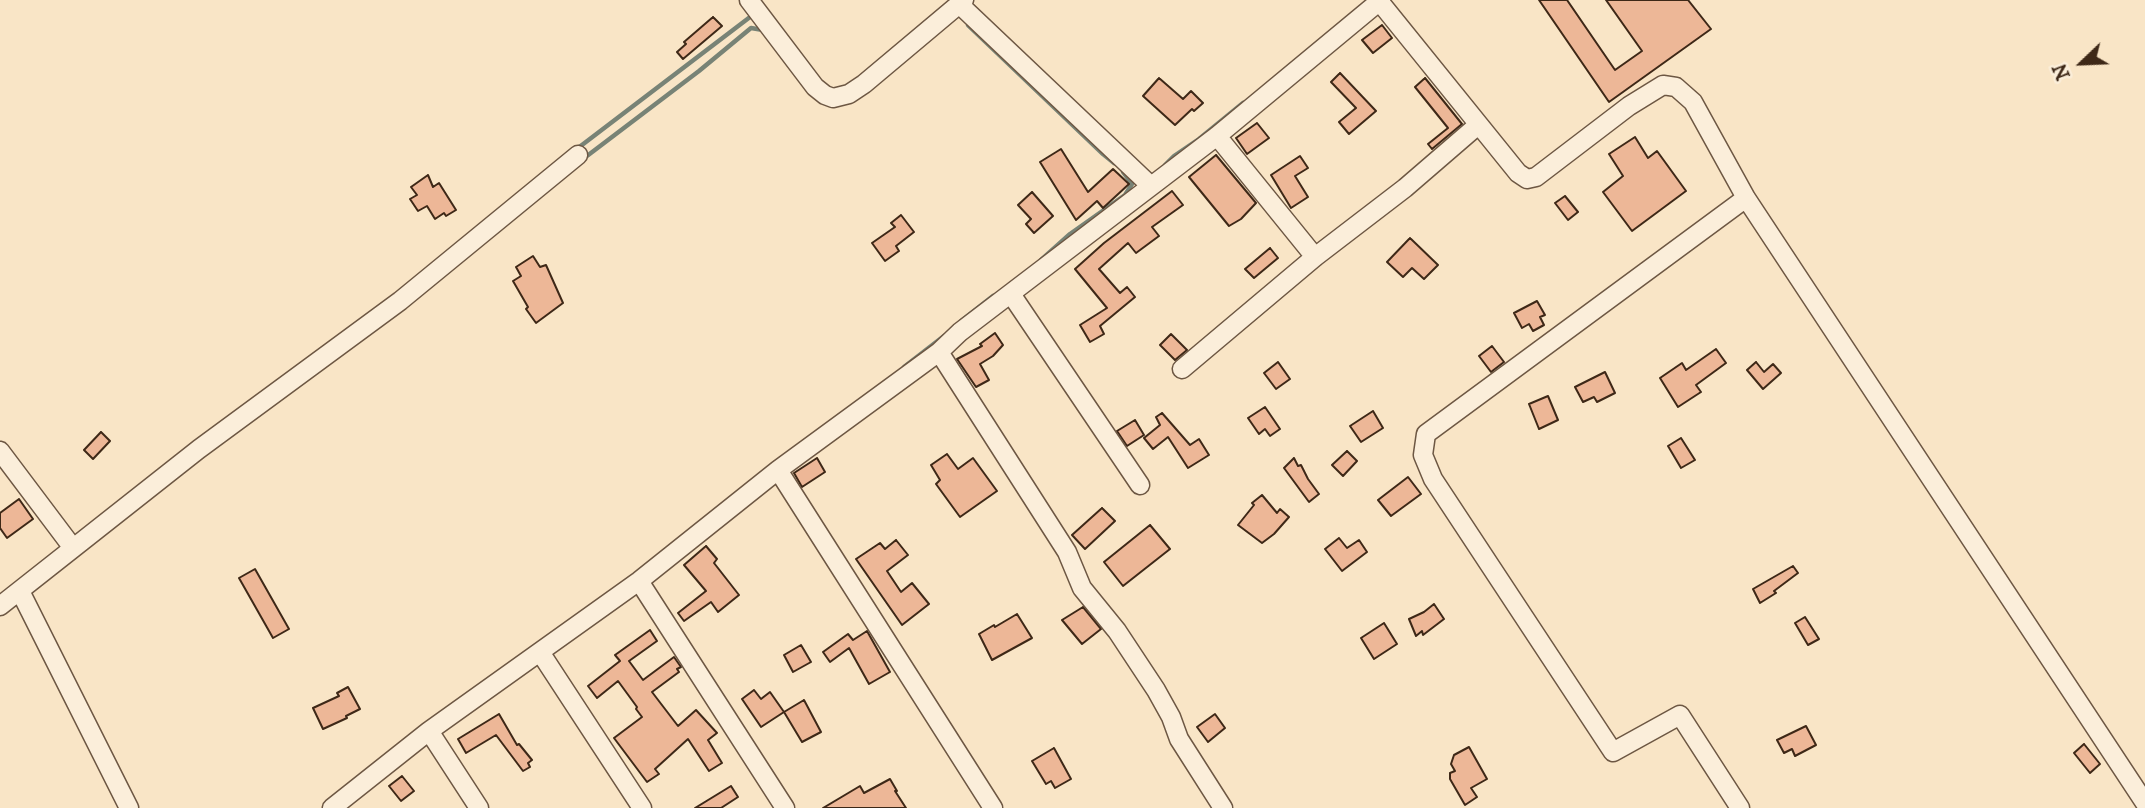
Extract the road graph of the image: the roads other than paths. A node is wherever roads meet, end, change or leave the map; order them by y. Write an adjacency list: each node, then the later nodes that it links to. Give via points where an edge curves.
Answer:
1 (749, 0): 3 (street, via 816,87 833,98 864,84)
2 (1380, 1): 4 (street); 5 (street)
3 (961, 2): 7 (street)
4 (1478, 125): 8 (street, via 1527,179 1663,85 1676,87 1693,102); 9 (street)
5 (1217, 136): 7 (street); 9 (street)
6 (578, 155): 16 (street, via 400,301)
7 (1151, 186): 10 (street)
8 (1746, 198): 22 (street); 30 (street, via 1426,434 1423,455 1433,479 1613,752 1680,715)
9 (1315, 257): 12 (street)
10 (1011, 293): 11 (street); 15 (street)
11 (939, 352): 14 (street); 29 (street, via 1068,552 1082,588 1156,690)
12 (1182, 369)
13 (0, 451): 16 (street)
14 (778, 470): 17 (street); 28 (street)
15 (1140, 485)
16 (73, 548): 18 (street)
17 (639, 581): 20 (street); 27 (street)
18 (20, 591): 19 (street); 23 (street)
19 (0, 606)
20 (540, 652): 21 (street); 26 (street)
21 (429, 731): 24 (street); 25 (street)
22 (2145, 803)
23 (129, 808)
24 (332, 808)
25 (479, 808)
26 (642, 808)
27 (785, 808)
28 (993, 808)
29 (1223, 808)
30 (1740, 808)

